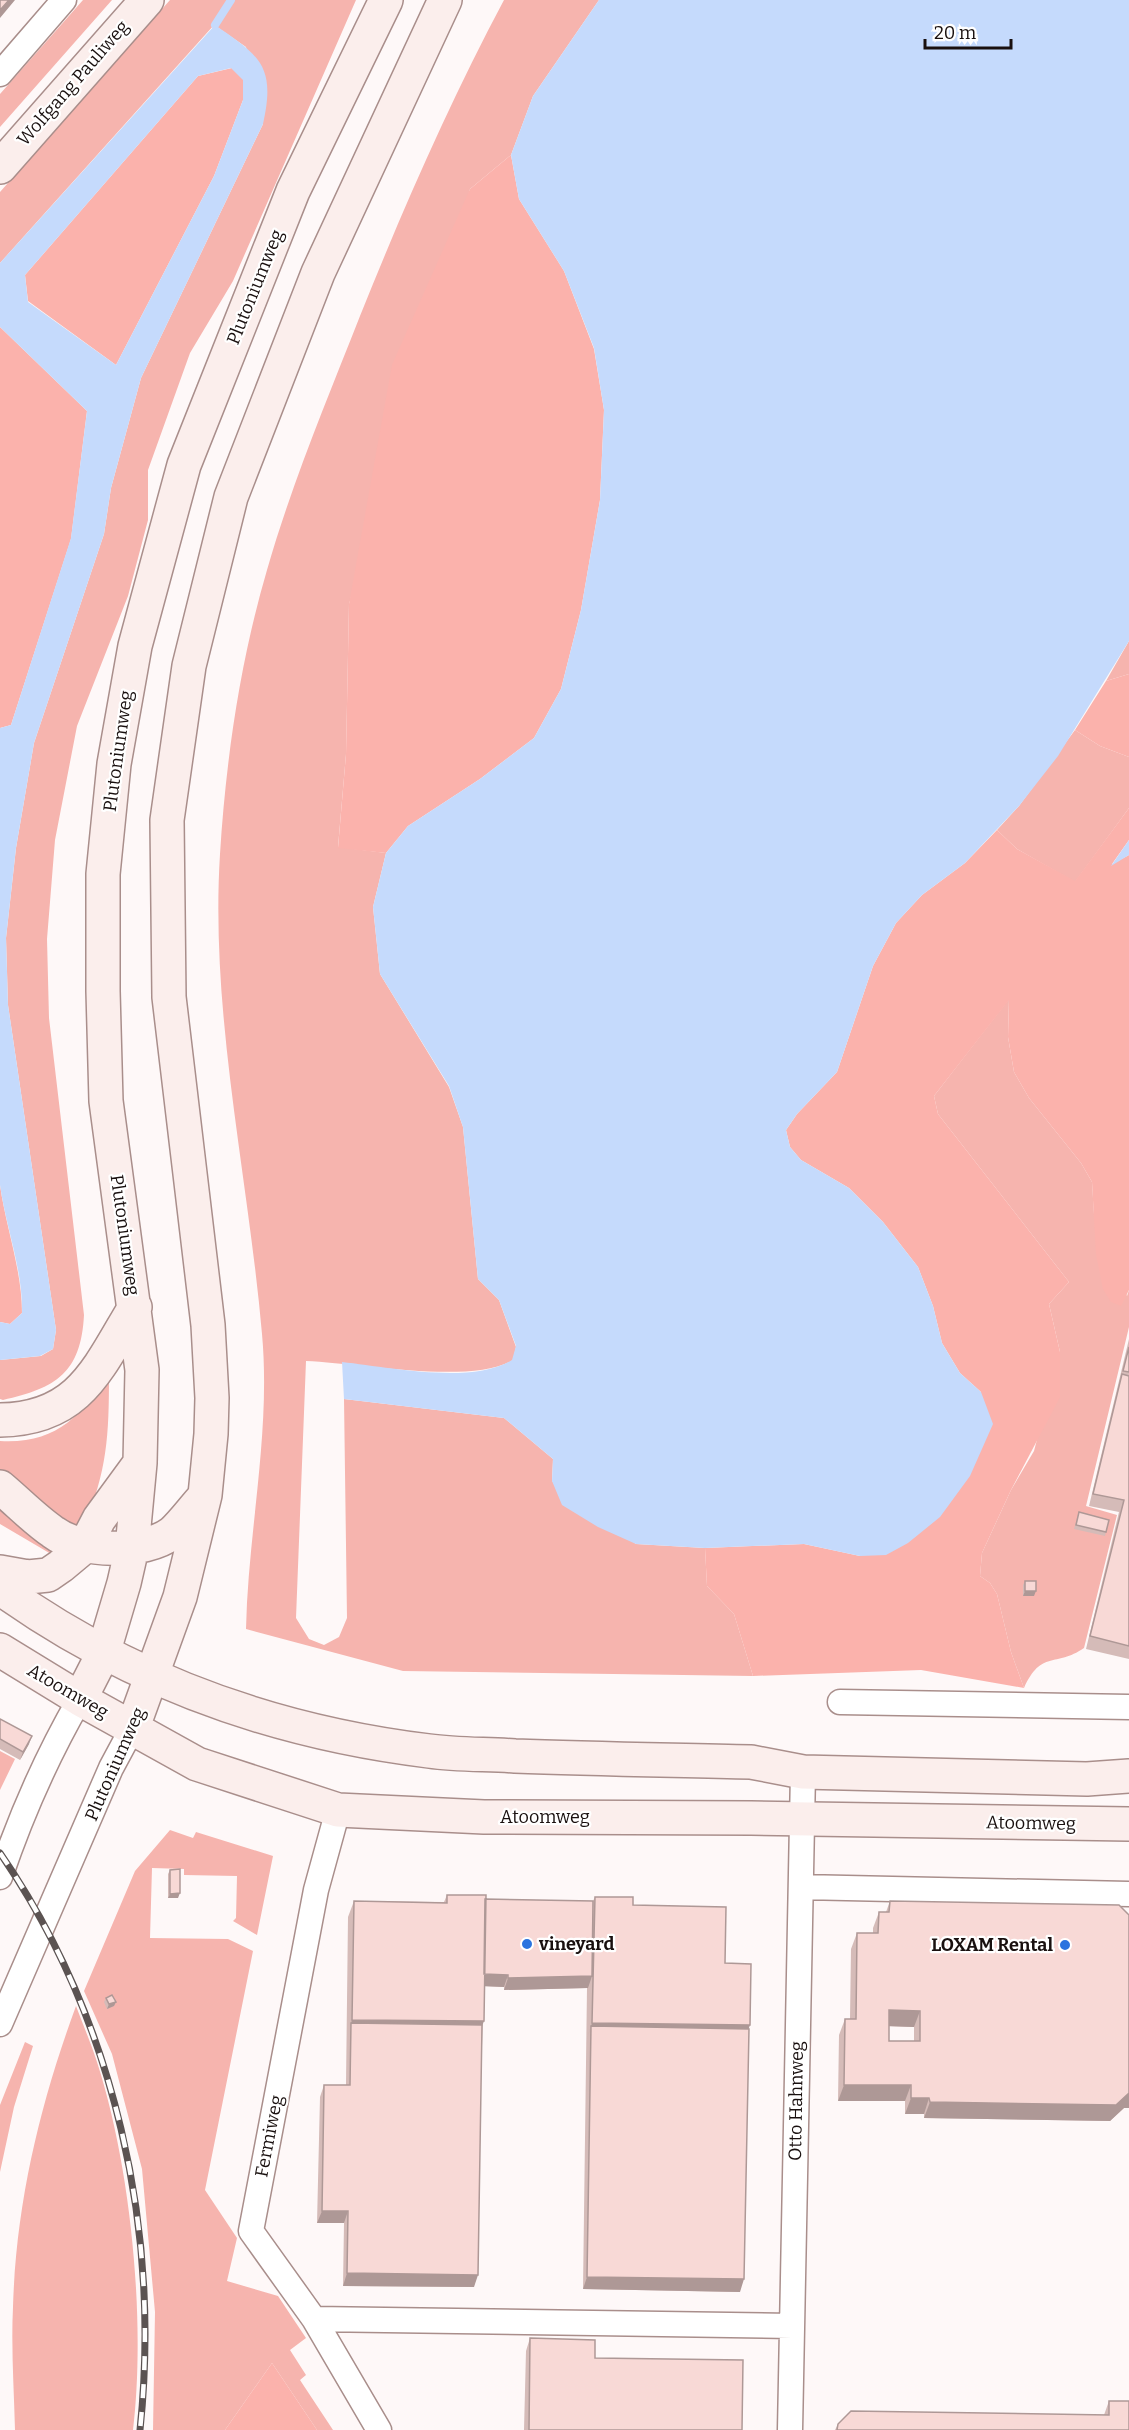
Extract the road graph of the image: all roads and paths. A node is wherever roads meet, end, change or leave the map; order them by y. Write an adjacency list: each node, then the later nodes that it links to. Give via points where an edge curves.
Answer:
1 (64, 0): 6 (street)
2 (128, 0): 7 (main road, Wolfgang Pauliweg)
3 (147, 0): 8 (main road, Wolfgang Pauliweg)
4 (386, 0): 9 (main road, Plutoniumweg, via 293,191 184,465 135,646 114,764 103,874 106,1101)
5 (445, 0): 13 (main road, Plutoniumweg, via 318,273 235,486 189,666 167,820 169,997 208,1325 212,1398)
6 (0, 74)
7 (0, 144)
8 (0, 167)
9 (135, 1307): 10 (main road, via 107,1353 67,1403 44,1415); 11 (main road, Plutoniumweg, via 142,1370)
10 (0, 1420)
11 (140, 1463): 14 (main road, via 99,1519); 15 (main road, Plutoniumweg)
12 (0, 1487): 14 (main road, via 54,1534)
13 (206, 1495): 15 (main road, via 172,1532); 20 (main road, Plutoniumweg, via 180,1598)
14 (86, 1546): 15 (main road); 16 (main road, via 48,1575 28,1577)
15 (132, 1548): 19 (main road, Plutoniumweg)
16 (0, 1572)
17 (0, 1588): 19 (main road, via 42,1619)
18 (0, 1650): 21 (main road, Atoomweg)
19 (103, 1654): 20 (main road); 21 (main road, Plutoniumweg)
20 (153, 1678): 24 (main road, Plutoniumweg); 25 (main road, via 218,1704 334,1736 430,1752 751,1762)
21 (80, 1699): 24 (main road, Atoomweg); 30 (street, Plutoniumweg, via 56,1740)
22 (840, 1702): 23 (street)
23 (1129, 1707)
24 (133, 1727): 27 (main road, Atoomweg, via 197,1764); 35 (street, Plutoniumweg, via 111,1768)
25 (803, 1772): 26 (main road, via 1087,1779); 28 (street, Otto Hahnweg)
26 (1129, 1776)
27 (339, 1810): 28 (main road, Atoomweg, via 484,1817); 36 (street, Fermiweg, via 316,1890 251,2231)
28 (801, 1819): 29 (main road, Atoomweg); 33 (street, Otto Hahnweg)
29 (1129, 1824)
30 (15, 1831): 31 (street); 32 (street, Plutoniumweg)
31 (0, 1852)
32 (0, 1876)
33 (801, 1887): 34 (street); 37 (street, Otto Hahnweg)
34 (1129, 1894)
35 (0, 2024)
36 (314, 2319): 37 (street); 38 (street, Fermiweg)
37 (792, 2326): 39 (street, Otto Hahnweg)
38 (379, 2430)
39 (790, 2430)

